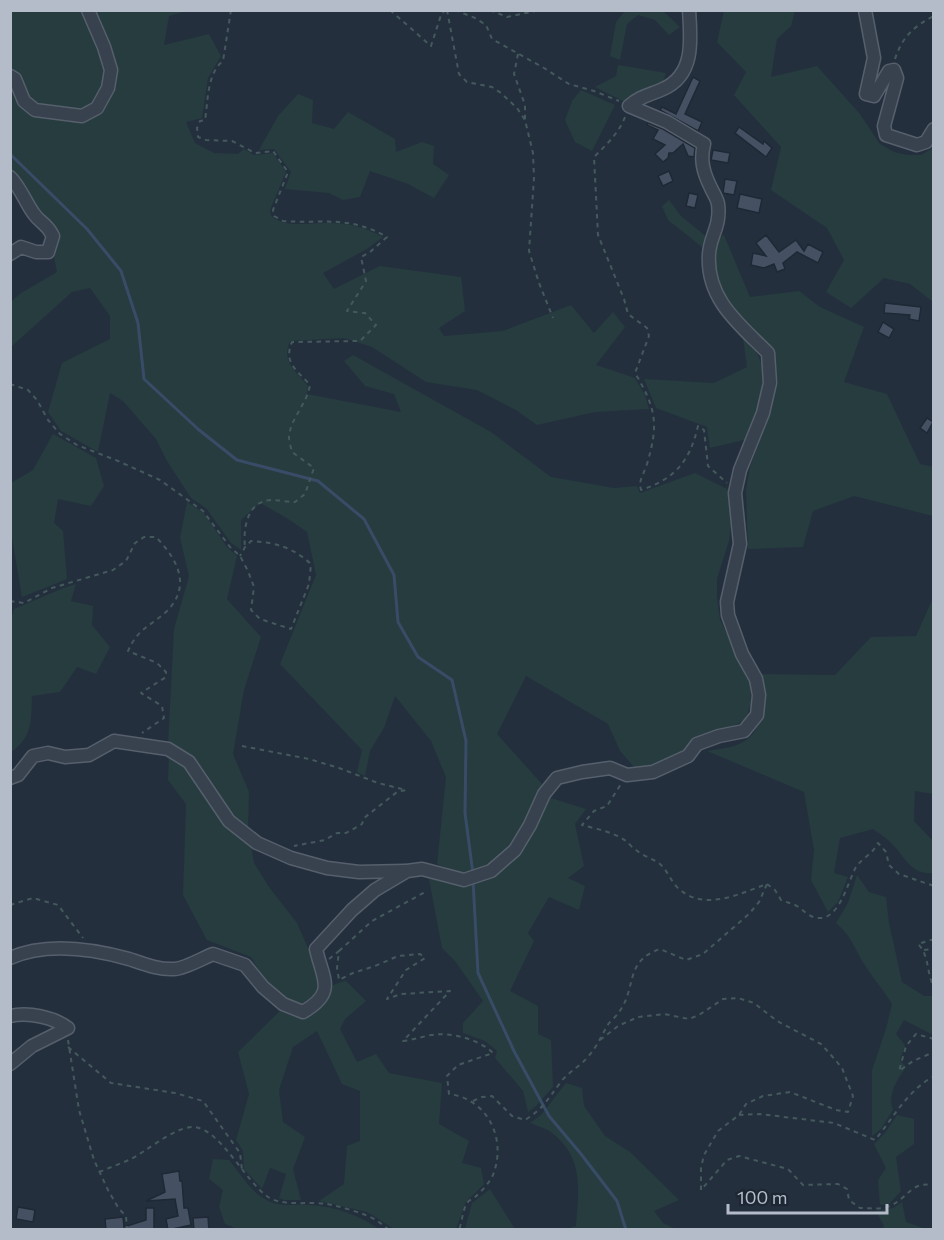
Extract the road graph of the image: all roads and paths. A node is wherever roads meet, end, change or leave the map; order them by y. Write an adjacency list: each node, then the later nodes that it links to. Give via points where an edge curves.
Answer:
1 (88, 10): 13 (street, via 111,70 108,88 97,108 82,116 35,110 24,101)
2 (231, 10): 22 (path, via 224,61 212,79 206,120 200,121 198,137 232,141 255,153 273,151 288,172 273,210 274,216 283,221 349,222 387,237 361,257 366,281 347,311 364,313 376,325 360,341 292,342 288,351 290,361 310,386 289,437 292,452 314,468 305,494 295,502 269,500 256,506 243,531)
3 (390, 10): 4 (path, via 431,46)
4 (446, 10): 15 (path, via 459,74 467,82 501,93)
5 (455, 10): 11 (path, via 476,18 486,25 492,39)
6 (490, 10): 7 (path, via 507,17)
7 (540, 10)
8 (689, 10): 14 (street, via 691,41 683,74 673,84 636,99)
9 (865, 10): 12 (street, via 874,58 866,94 873,96 889,71)
10 (933, 16): 12 (path, via 917,24 906,36)
11 (518, 54): 14 (path, via 569,84); 15 (path, via 514,74 525,105)
12 (894, 70): 16 (street, via 897,78 884,126 886,135 917,145 926,142)
13 (10, 76)
14 (629, 106): 21 (street, via 704,144 703,171 718,202 718,225 709,252 719,301 768,353 770,383 763,413); 21 (path, via 609,143 594,157 594,172 598,235 628,314 647,328 649,336 635,373 654,408 655,429 639,483 641,490 661,484 680,467 694,445 698,426 704,430 708,466)
15 (525, 120): 19 (path, via 534,178 529,250)
16 (933, 129)
17 (10, 177): 18 (street, via 53,236 48,252 21,247)
18 (10, 254)
19 (553, 318)
20 (10, 384): 23 (path, via 28,390 60,434 160,480 203,511)
21 (735, 493): 30 (street, via 740,544 727,602 728,615 759,695 757,715 744,731 696,744 688,756 653,772 627,775 610,768 557,778 544,794 515,850 491,871 464,880 422,869)
22 (245, 548): 23 (path); 23 (path, via 251,541 272,543 297,552 311,564 309,584 291,629 260,619 251,610 254,587)
23 (240, 556)
24 (10, 601): 25 (path, via 24,603 52,588 113,570 126,561 135,543 144,537 156,537 168,549 181,577 179,591 166,611 133,638 128,651 157,663 166,672 166,677 141,693 162,706 164,718)
25 (132, 744): 27 (street, via 114,741 89,755 33,756 18,775); 29 (street, via 168,749 189,762 229,821 257,843)
26 (242, 746): 29 (path, via 309,759 406,790 397,792 364,818 362,824 346,833)
27 (10, 778)
28 (617, 782): 31 (path, via 622,785 607,806 594,812 582,825 625,840 662,865 676,887 698,899 727,898)
29 (277, 852): 30 (street, via 327,868)
30 (406, 871): 41 (street, via 375,890 331,932 316,949)
31 (767, 884): 32 (path, via 781,900 808,915 831,915 857,865 873,853 878,843 886,852 889,865 899,874); 46 (path, via 749,914 703,954 686,960 660,949 647,953 630,978 620,1011)
32 (933, 886)
33 (427, 891): 39 (path, via 372,921)
34 (10, 905): 37 (path, via 33,898 58,906)
35 (933, 939): 38 (path, via 918,944)
36 (933, 949): 38 (path)
37 (94, 950): 40 (street, via 23,952); 41 (street, via 155,968 176,969 213,954 232,959 245,965 283,1004 303,1012 317,1004 324,993 326,980)
38 (924, 950): 42 (path)
39 (339, 951): 41 (path); 51 (path, via 339,980 398,956 420,954 425,958 406,970 387,999 401,994 450,991 403,1041 432,1035 485,1045 493,1053 458,1065 447,1077 449,1094)
40 (10, 958)
41 (320, 966)
42 (933, 987)
43 (10, 1016): 44 (street, via 32,1015)
44 (68, 1028): 47 (path); 49 (street, via 32,1046)
45 (933, 1039): 48 (path, via 916,1034 906,1046 899,1071)
46 (600, 1040): 51 (path, via 539,1111 525,1120 512,1116 492,1096); 52 (path, via 638,1017 664,1014 689,1019 723,999 738,999 754,1003 777,1021 821,1044 842,1068 853,1096 848,1112 790,1092 763,1096 746,1104)
47 (68, 1047): 53 (path, via 111,1083 204,1101 240,1153); 54 (path, via 79,1110)
48 (933, 1052)
49 (10, 1064)
50 (933, 1076): 52 (path, via 908,1095 875,1140 834,1124)
51 (473, 1101): 58 (path, via 496,1133 498,1151 492,1177 467,1203)
52 (739, 1115): 55 (path, via 718,1131 704,1155 701,1190 727,1160 739,1155 788,1169 803,1185 838,1184 860,1208 891,1206 914,1188 924,1183)
53 (242, 1171): 54 (path, via 217,1138 204,1129 192,1127); 57 (path, via 270,1198 286,1203 330,1204 369,1216)
54 (99, 1172): 56 (path, via 126,1216)
55 (933, 1185)
56 (127, 1230)
57 (389, 1230)
58 (459, 1230)

